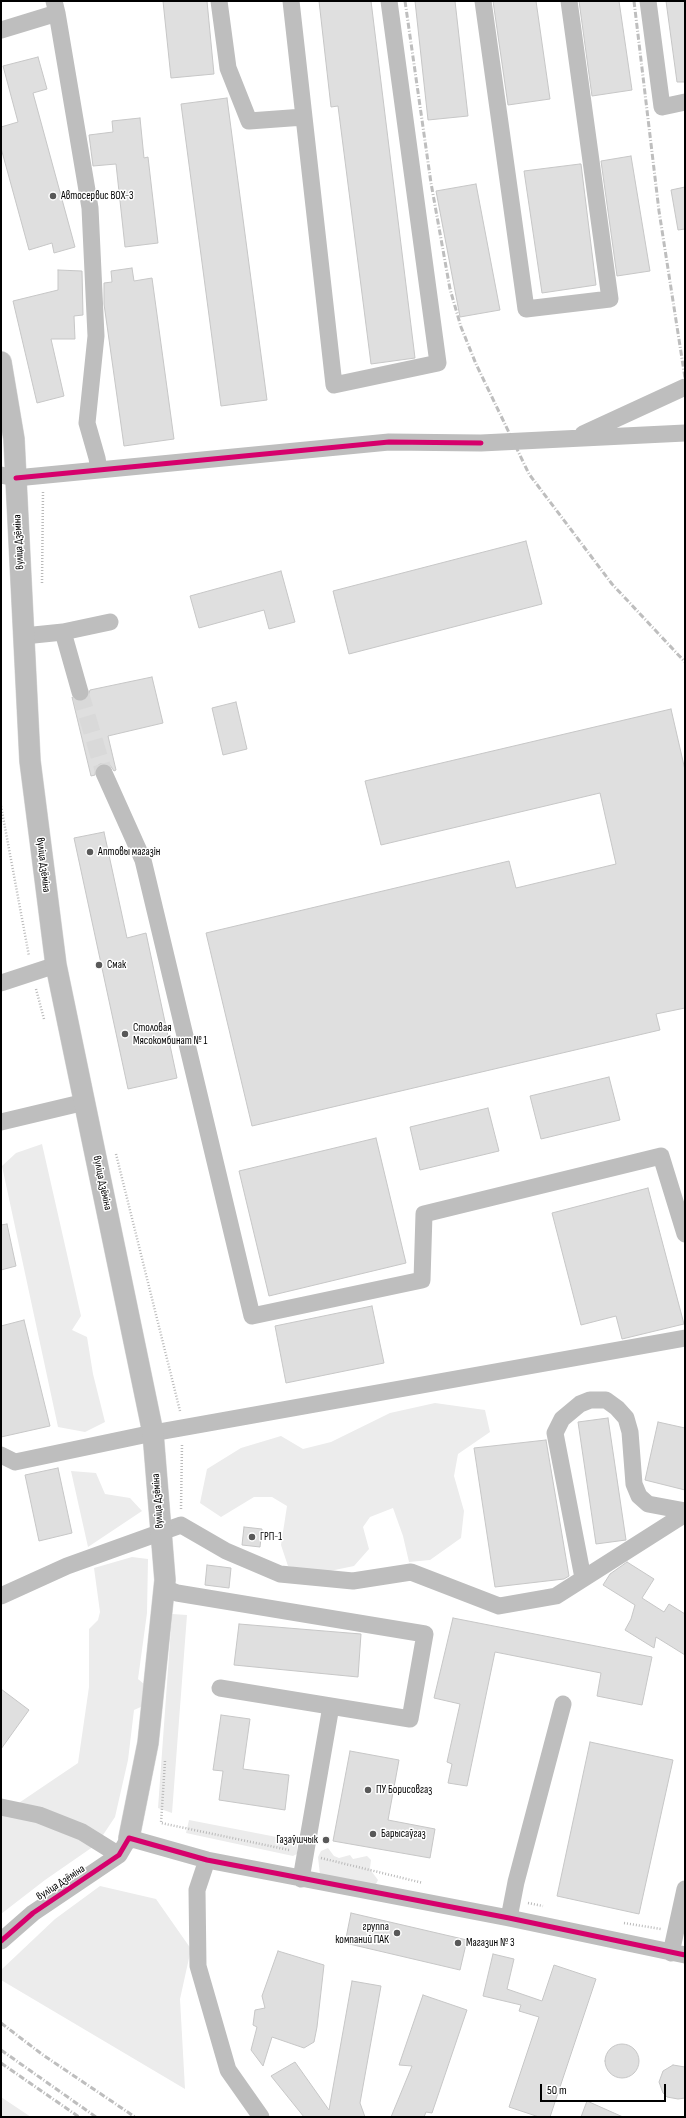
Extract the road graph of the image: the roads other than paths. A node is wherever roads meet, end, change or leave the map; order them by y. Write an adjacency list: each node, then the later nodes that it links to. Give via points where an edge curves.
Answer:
1 (219, 1): 10 (street, via 228,68 249,120)
2 (291, 1): 10 (street)
3 (389, 1): 10 (street, via 438,363 334,385)
4 (483, 1): 5 (street, via 526,309 610,299)
5 (569, 1)
6 (648, 1): 9 (street, via 662,107)
7 (56, 7): 8 (street); 15 (street, via 90,208 96,336 87,423)
8 (1, 30)
9 (685, 102)
10 (304, 117)
11 (1, 362): 16 (main road, вуліца Дзёміна, via 14,439)
12 (685, 387): 14 (street)
13 (685, 433): 14 (street)
14 (573, 438): 15 (street, via 481,443 389,442)
15 (99, 470): 16 (street)
16 (9, 476): 19 (main road, вуліца Дзёміна)
17 (110, 622): 18 (street)
18 (64, 632): 19 (street); 20 (street)
19 (24, 636): 22 (main road, вуліца Дзёміна, via 30,761)
20 (80, 692)
21 (104, 773): 26 (street, via 143,860 252,1316 422,1280 424,1214 661,1156)
22 (56, 965): 23 (street); 24 (main road, вуліца Дзёміна)
23 (1, 983)
24 (85, 1102): 25 (street); 28 (main road, вуліца Дзёміна)
25 (1, 1122)
26 (685, 1234)
27 (685, 1338): 28 (street)
28 (154, 1433): 29 (street, via 15,1462); 31 (main road, вуліца Дзёміна)
29 (1, 1455)
30 (685, 1513): 32 (street); 32 (street, via 648,1504 639,1496 634,1484 630,1432 626,1418 617,1408 606,1400 590,1400 580,1404 562,1419 555,1433)
31 (161, 1531): 32 (street, via 181,1525 226,1551 280,1574 353,1581 411,1572 499,1606 556,1596); 33 (main road, вуліца Дзёміна); 34 (street, via 66,1566)
32 (583, 1578)
33 (164, 1588): 37 (street, via 177,1593 425,1634 410,1719); 39 (main road, вуліца Дзёміна, via 148,1743)
34 (1, 1596)
35 (220, 1688): 37 (street)
36 (563, 1704): 43 (street)
37 (331, 1706): 41 (street)
38 (1, 1807): 39 (street, via 39,1815)
39 (124, 1847): 40 (street); 44 (street, вуліца Дзёміна, via 33,1913)
40 (207, 1860): 41 (street); 46 (street, via 197,1890 198,1966 228,2070)
41 (301, 1879): 43 (street)
42 (685, 1889): 45 (street, via 676,1931)
43 (509, 1918): 45 (street)
44 (1, 1941)
45 (678, 1954)
46 (261, 2117)

